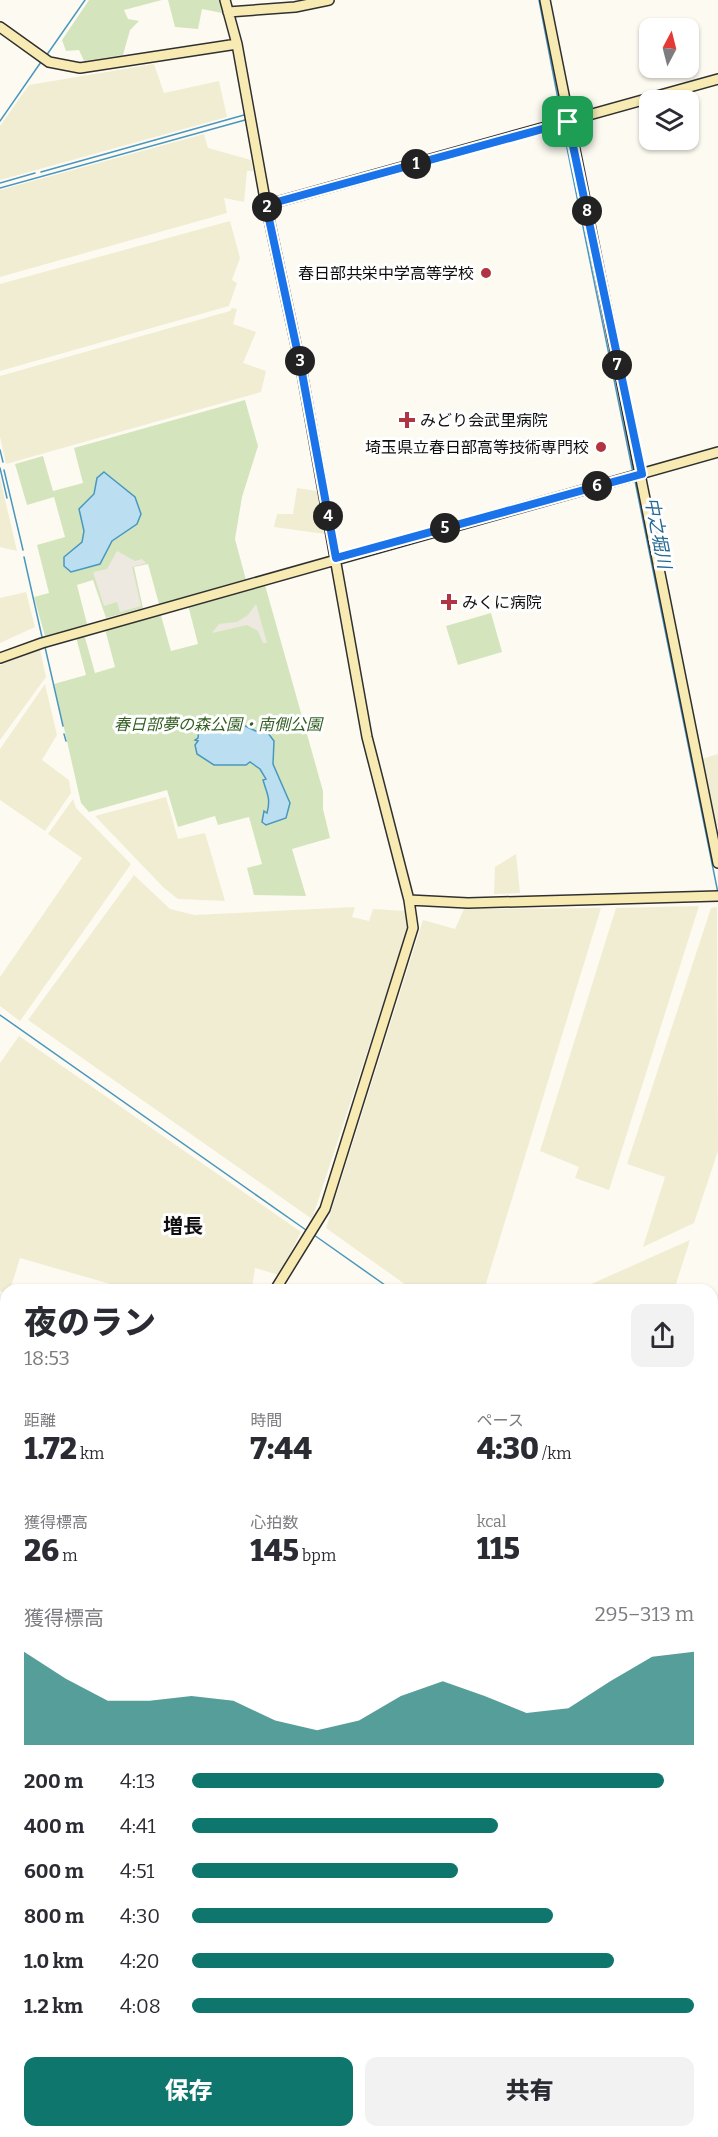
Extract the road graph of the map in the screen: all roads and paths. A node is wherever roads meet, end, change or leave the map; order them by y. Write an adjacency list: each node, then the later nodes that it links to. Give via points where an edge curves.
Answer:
1 (225, 0): 4 (street)
2 (329, 0): 4 (street)
3 (545, 0): 8 (street)
4 (228, 12): 6 (street)
5 (0, 27): 6 (street, via 49,62 80,68)
6 (237, 44): 9 (street)
7 (718, 79): 8 (street)
8 (568, 122): 9 (street); 11 (street)
9 (266, 205): 12 (street)
10 (718, 452): 11 (street)
11 (642, 474): 12 (street); 14 (street)
12 (336, 558): 13 (street); 16 (street, via 367,737)
13 (0, 658)
14 (718, 863)
15 (716, 896): 16 (street, via 468,903)
16 (409, 900): 17 (street, via 413,928 325,1209)
17 (279, 1284)

